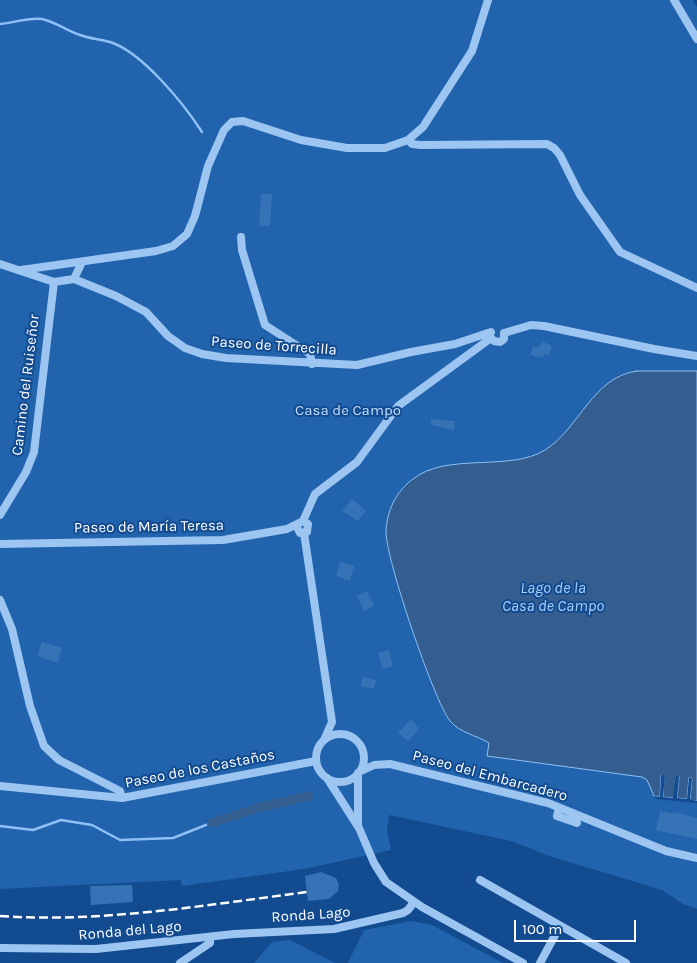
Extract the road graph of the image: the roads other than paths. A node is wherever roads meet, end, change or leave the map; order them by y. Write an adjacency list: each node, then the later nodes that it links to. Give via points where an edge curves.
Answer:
1 (488, 0): 4 (street, via 472,51 424,127)
2 (674, 0): 3 (street)
3 (697, 39)
4 (408, 140): 6 (street, via 385,148 347,148 301,140 243,121 232,122 224,130 214,152 204,176 195,216 180,241 156,251); 11 (street, via 421,145 547,144 560,155 580,195 620,252)
5 (241, 237): 14 (street, via 265,325 310,354)
6 (82, 262): 8 (street); 9 (street)
7 (0, 264): 8 (street)
8 (21, 270): 10 (street)
9 (74, 279): 10 (street); 14 (street, Paseo de Torrecilla, via 134,304 176,342 194,352 226,358)
10 (54, 282): 15 (street, Camino del Ruiseñor, via 34,452 26,472)
11 (697, 288)
12 (491, 335): 13 (street, Paseo de Torrecilla, via 498,328 504,333 531,325 544,326); 14 (street, Paseo de Torrecilla, via 357,365); 16 (street, via 398,406 358,462 315,494)
13 (697, 356)
14 (312, 364)
15 (0, 514)
16 (300, 523): 17 (street, Paseo de María Teresa, via 287,529 223,540); 19 (street, via 297,531 304,533)
17 (0, 544)
18 (0, 600): 26 (street, via 12,629 30,706 44,746 59,760 120,791)
19 (332, 722): 20 (street); 21 (street)
20 (348, 736): 21 (street, via 336,735); 23 (street, via 362,750)
21 (324, 740): 22 (street)
22 (316, 761): 24 (street, via 320,772); 26 (street, Paseo de los Castaños)
23 (359, 772): 24 (street, via 342,782); 27 (street, Paseo del Embarcadero, via 374,765 390,764); 29 (street)
24 (327, 778): 29 (street)
25 (0, 786): 26 (street, Paseo de los Castaños)
26 (122, 798)
27 (559, 808): 28 (street, via 557,816); 30 (street, Paseo del Embarcadero, via 666,851)
28 (577, 823)
29 (358, 828): 32 (street, via 383,878)
30 (697, 858)
31 (480, 880): 33 (street)
32 (414, 902): 34 (street, Ronda Lago, via 403,912 345,928); 38 (street)
33 (560, 926): 39 (street); 40 (street)
34 (262, 932): 35 (street, Ronda del Lago)
35 (210, 937): 36 (street, Ronda del Lago, via 96,949); 37 (street, via 210,943)
36 (0, 948)
37 (180, 963)
38 (523, 963)
39 (540, 963)
40 (626, 963)

